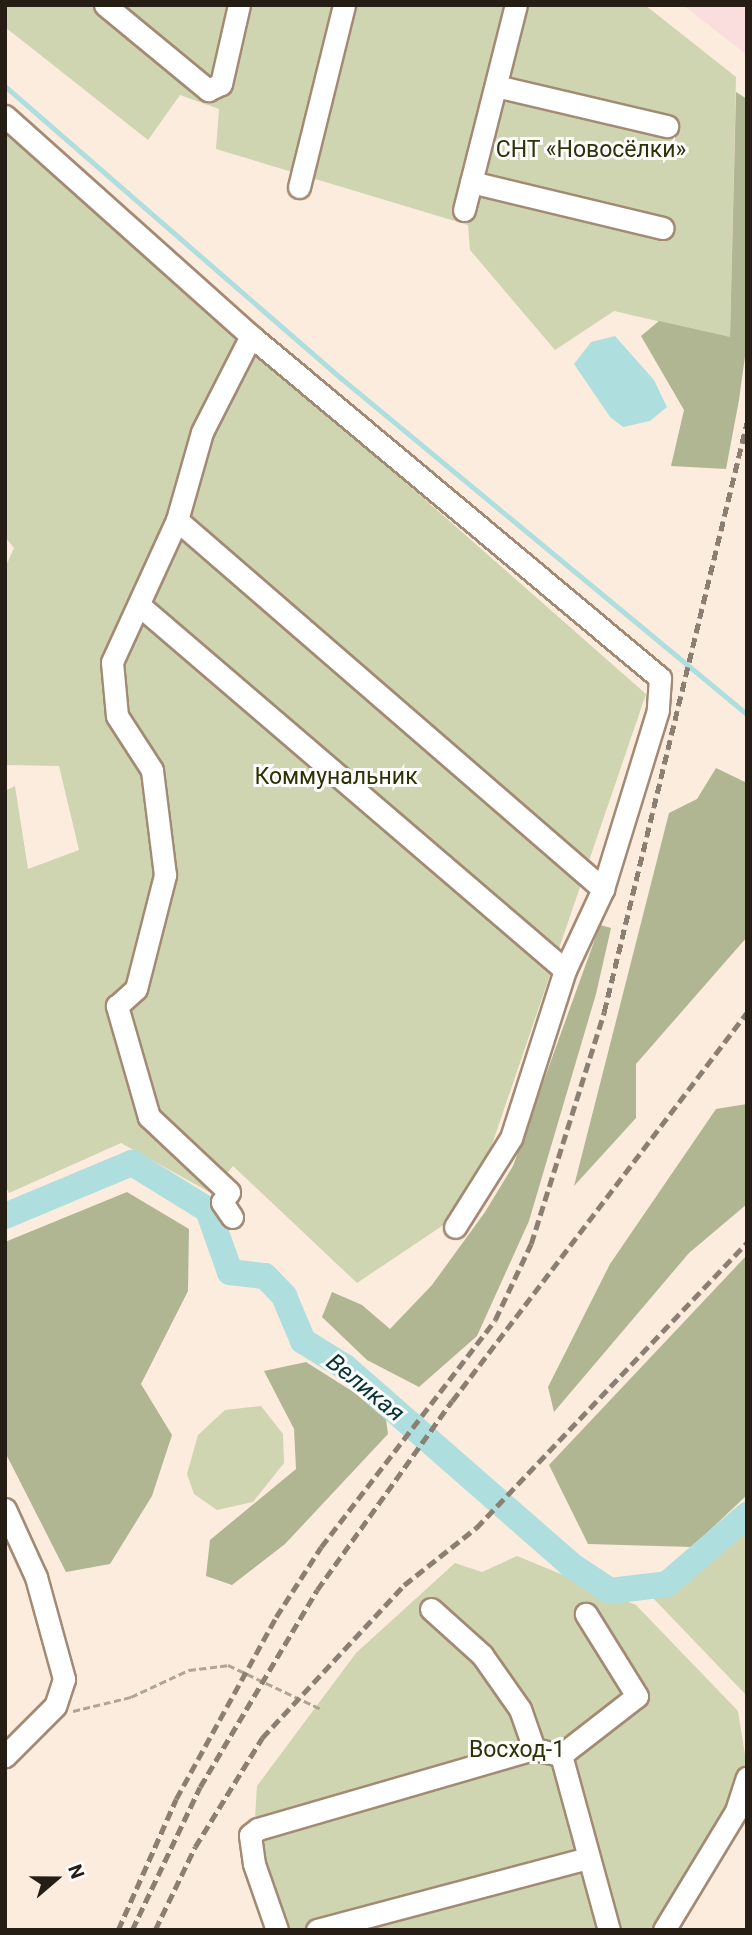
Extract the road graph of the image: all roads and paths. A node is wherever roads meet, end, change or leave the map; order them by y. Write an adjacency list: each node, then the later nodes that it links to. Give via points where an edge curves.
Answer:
1 (105, 5): 2 (street, via 208,90 221,84)
2 (239, 5)
3 (344, 5): 9 (street)
4 (516, 5): 5 (street)
5 (496, 86): 7 (street); 8 (street)
6 (5, 116): 12 (street)
7 (667, 125)
8 (471, 182): 10 (street); 11 (street)
9 (299, 187)
10 (464, 211)
11 (663, 228)
12 (251, 336): 13 (street, via 202,432); 15 (street, via 660,678 658,710)
13 (177, 520): 14 (street); 15 (street)
14 (139, 605): 16 (street); 17 (street, via 112,663 113,676 117,716 152,770 165,875 136,989 117,1006 149,1117 229,1192 222,1202)
15 (603, 889): 16 (street)
16 (565, 970): 18 (street, via 511,1138)
17 (232, 1217)
18 (455, 1227)
19 (5, 1509): 23 (street, via 36,1577 64,1679 62,1693)
20 (431, 1609): 24 (street, via 482,1655 520,1709)
21 (586, 1614): 25 (street, via 637,1696)
22 (323, 1710): 23 (path, via 228,1665 188,1670 131,1697)
23 (45, 1716): 26 (street)
24 (534, 1749): 25 (street); 29 (street, via 258,1829 250,1835 254,1864)
25 (561, 1755): 28 (street, via 590,1840)
26 (5, 1756)
27 (747, 1779): 32 (street, via 736,1811)
28 (588, 1858): 30 (street); 31 (street)
29 (277, 1930)
30 (317, 1930)
31 (609, 1930)
32 (664, 1930)

